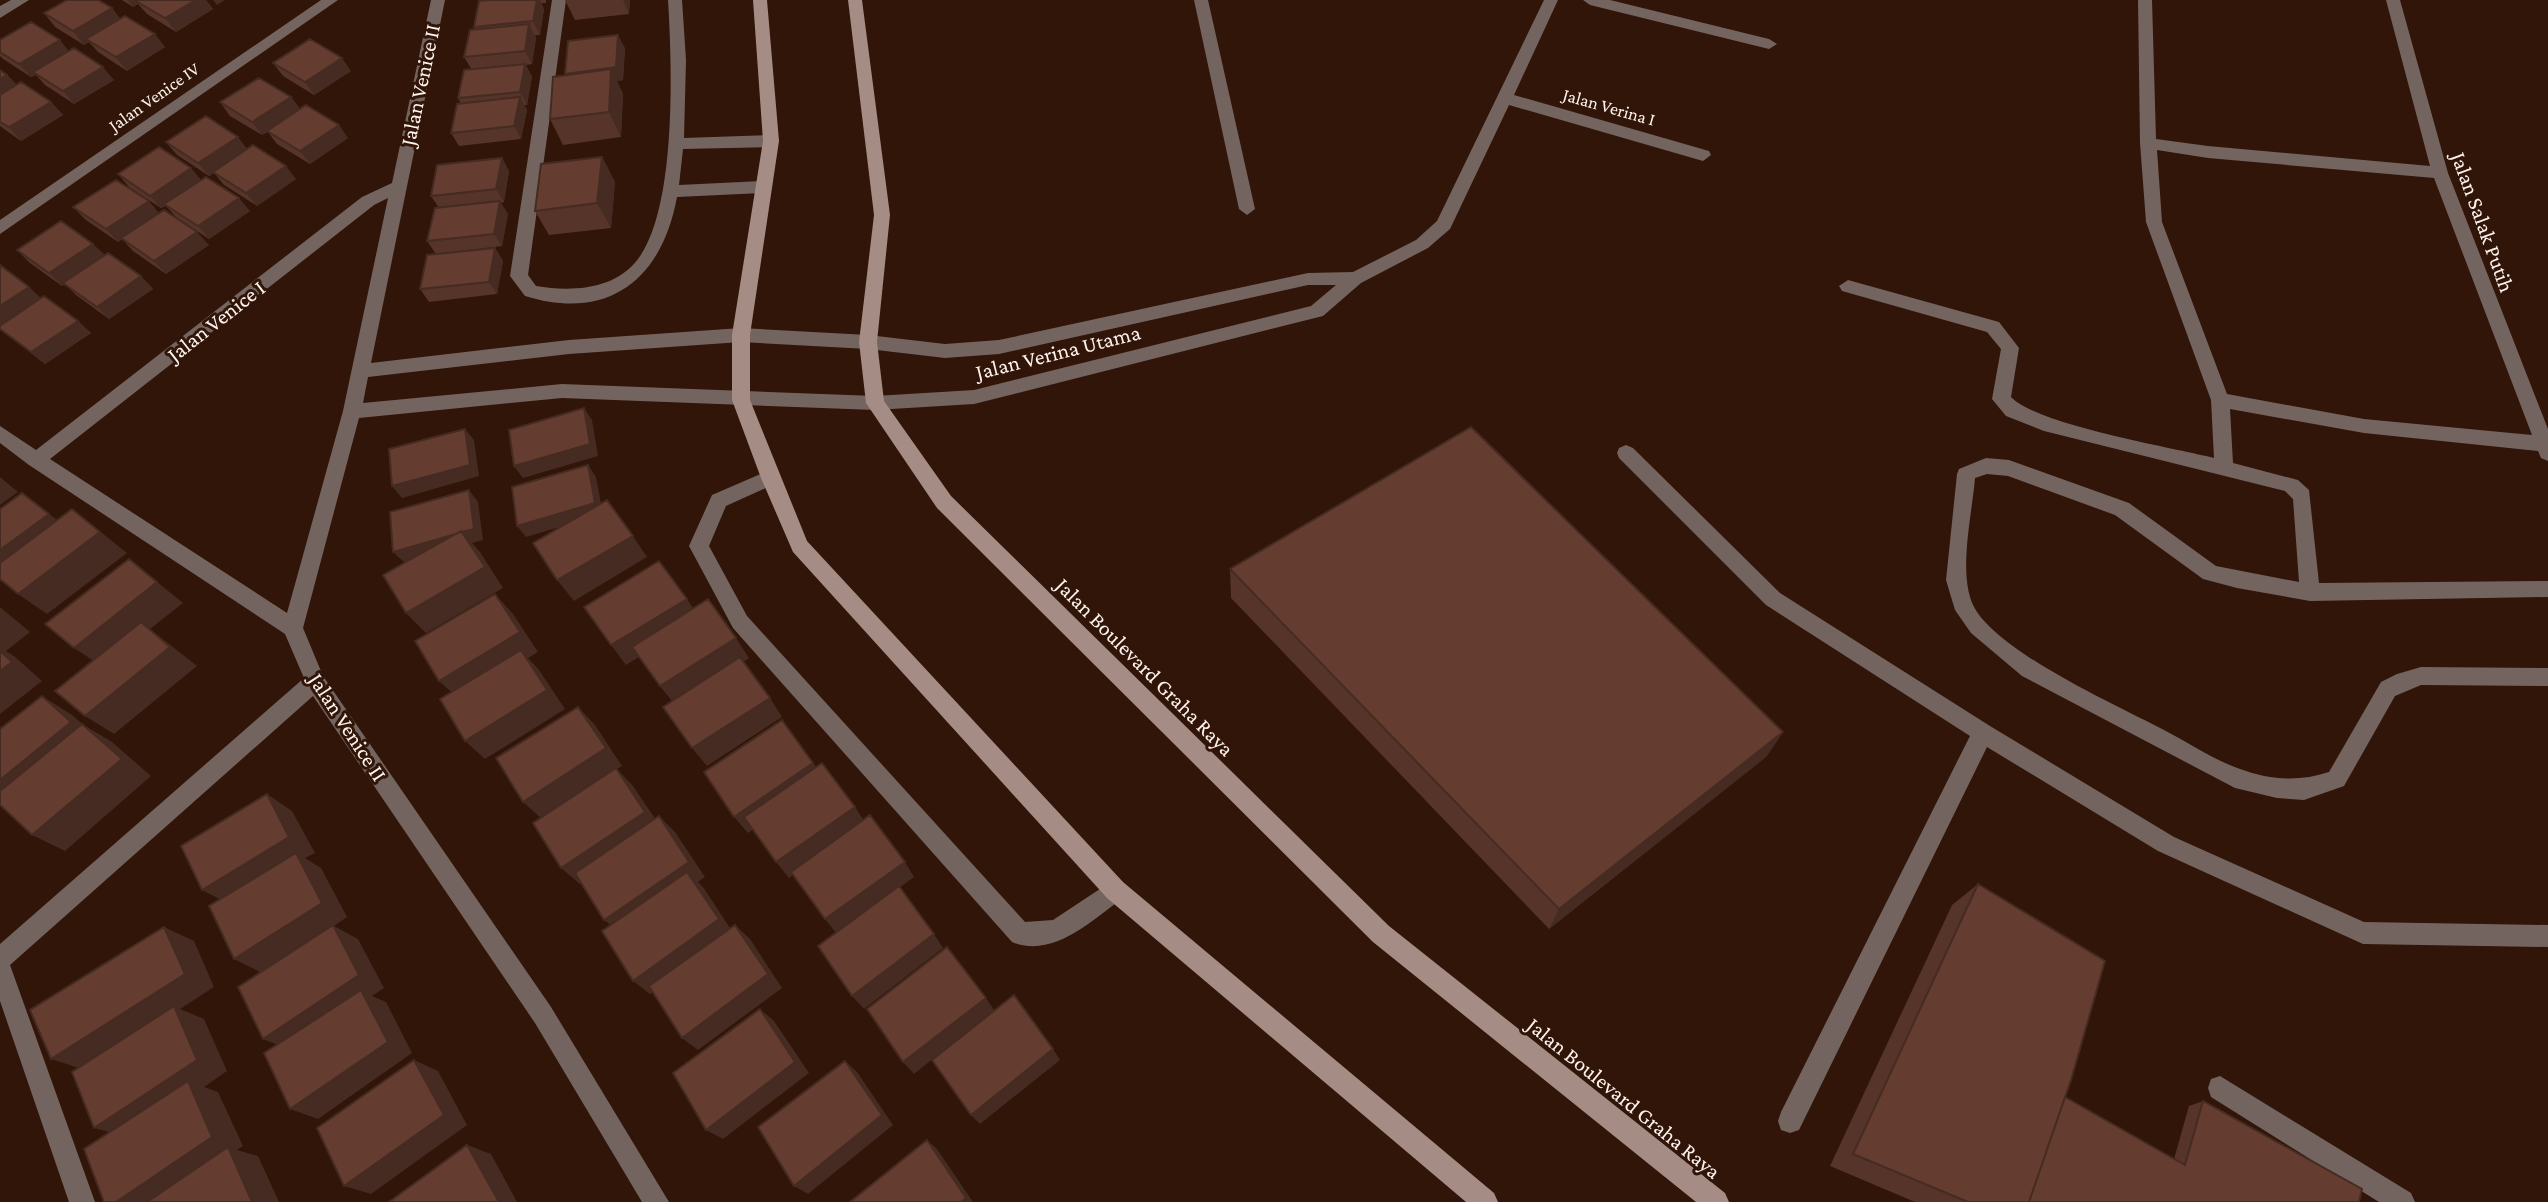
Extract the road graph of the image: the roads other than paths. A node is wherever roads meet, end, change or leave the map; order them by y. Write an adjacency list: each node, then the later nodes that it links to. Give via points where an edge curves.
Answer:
1 (22, 0): 13 (street)
2 (331, 0): 25 (street, Jalan Venice IV)
3 (438, 0): 21 (street, Jalan Venice II)
4 (559, 0): 23 (street, via 519,276 531,291 545,294 581,296 617,286 644,264 662,230)
5 (675, 0): 18 (street)
6 (760, 0): 16 (main road)
7 (855, 0): 31 (main road, Jalan Boulevard Graha Raya, via 882,215)
8 (1201, 0): 24 (street)
9 (1551, 0): 15 (street, Jalan Verina Utama)
10 (1590, 0): 14 (street)
11 (2145, 0): 17 (street)
12 (2393, 0): 20 (street, Jalan Salak Putih)
13 (0, 13)
14 (1769, 44)
15 (1504, 98): 19 (street, Jalan Verina I); 26 (street, Jalan Verina Utama, via 1444,225 1422,244)
16 (771, 141): 18 (street); 22 (main road)
17 (2148, 143): 20 (street); 34 (street, via 2154,222)
18 (675, 144): 23 (street)
19 (1703, 155)
20 (2440, 173): 38 (street, Jalan Salak Putih)
21 (399, 186): 32 (street, Jalan Venice II); 40 (street, Jalan Venice I, via 368,201)
22 (762, 187): 23 (street); 30 (main road)
23 (670, 191)
24 (1247, 209)
25 (0, 228)
26 (1355, 278): 28 (street, Jalan Verina Utama, via 1308,279); 29 (street, Jalan Verina Utama, via 1317,311)
27 (1848, 286): 41 (street, via 1993,327 2010,348 2001,399 2013,411 2044,424)
28 (1237, 295): 29 (street); 31 (street, Jalan Verina Utama, via 999,347 945,351)
29 (1251, 329): 35 (street, Jalan Verina Utama, via 974,397)
30 (741, 335): 31 (street, Jalan Verina Utama); 32 (street, Jalan Verina Utama, via 569,347); 33 (main road)
31 (868, 342): 35 (main road, Jalan Boulevard Graha Raya)
32 (358, 371): 36 (street, Jalan Venice II)
33 (741, 400): 35 (street, Jalan Verina Utama); 36 (street, Jalan Verina Utama, via 562,391); 42 (main road)
34 (2220, 400): 38 (street, via 2364,426); 41 (street)
35 (875, 403): 58 (main road, Jalan Boulevard Graha Raya, via 944,502 1381,934)
36 (352, 411): 45 (street, Jalan Venice II)
37 (0, 433): 40 (street)
38 (2546, 449)
39 (1626, 453): 48 (street, via 1773,599)
40 (36, 460): 45 (street)
41 (2224, 470): 44 (street, via 2272,478 2302,496)
42 (770, 478): 49 (main road, via 800,546); 49 (street, via 719,501 699,546 740,622 1020,934 1057,931)
43 (2548, 589): 44 (street)
44 (2310, 592): 46 (street, via 2210,573 2122,509 2009,468 1986,466 1966,474 1956,580 1965,610 1978,627 2029,670 2235,778 2304,790 2336,779 2388,689 2404,680)
45 (293, 628): 47 (street, Jalan Venice II)
46 (2548, 677)
47 (315, 681): 51 (street); 56 (street, Jalan Venice II, via 543,1015)
48 (1983, 733): 50 (street, via 2166,844 2363,933); 54 (street)
49 (1115, 890): 57 (main road)
50 (2548, 936)
51 (0, 959)
52 (0, 968): 55 (street)
53 (2220, 1088): 59 (street)
54 (1790, 1121)
55 (82, 1202)
56 (656, 1202)
57 (1485, 1202)
58 (1716, 1202)
59 (2402, 1202)

